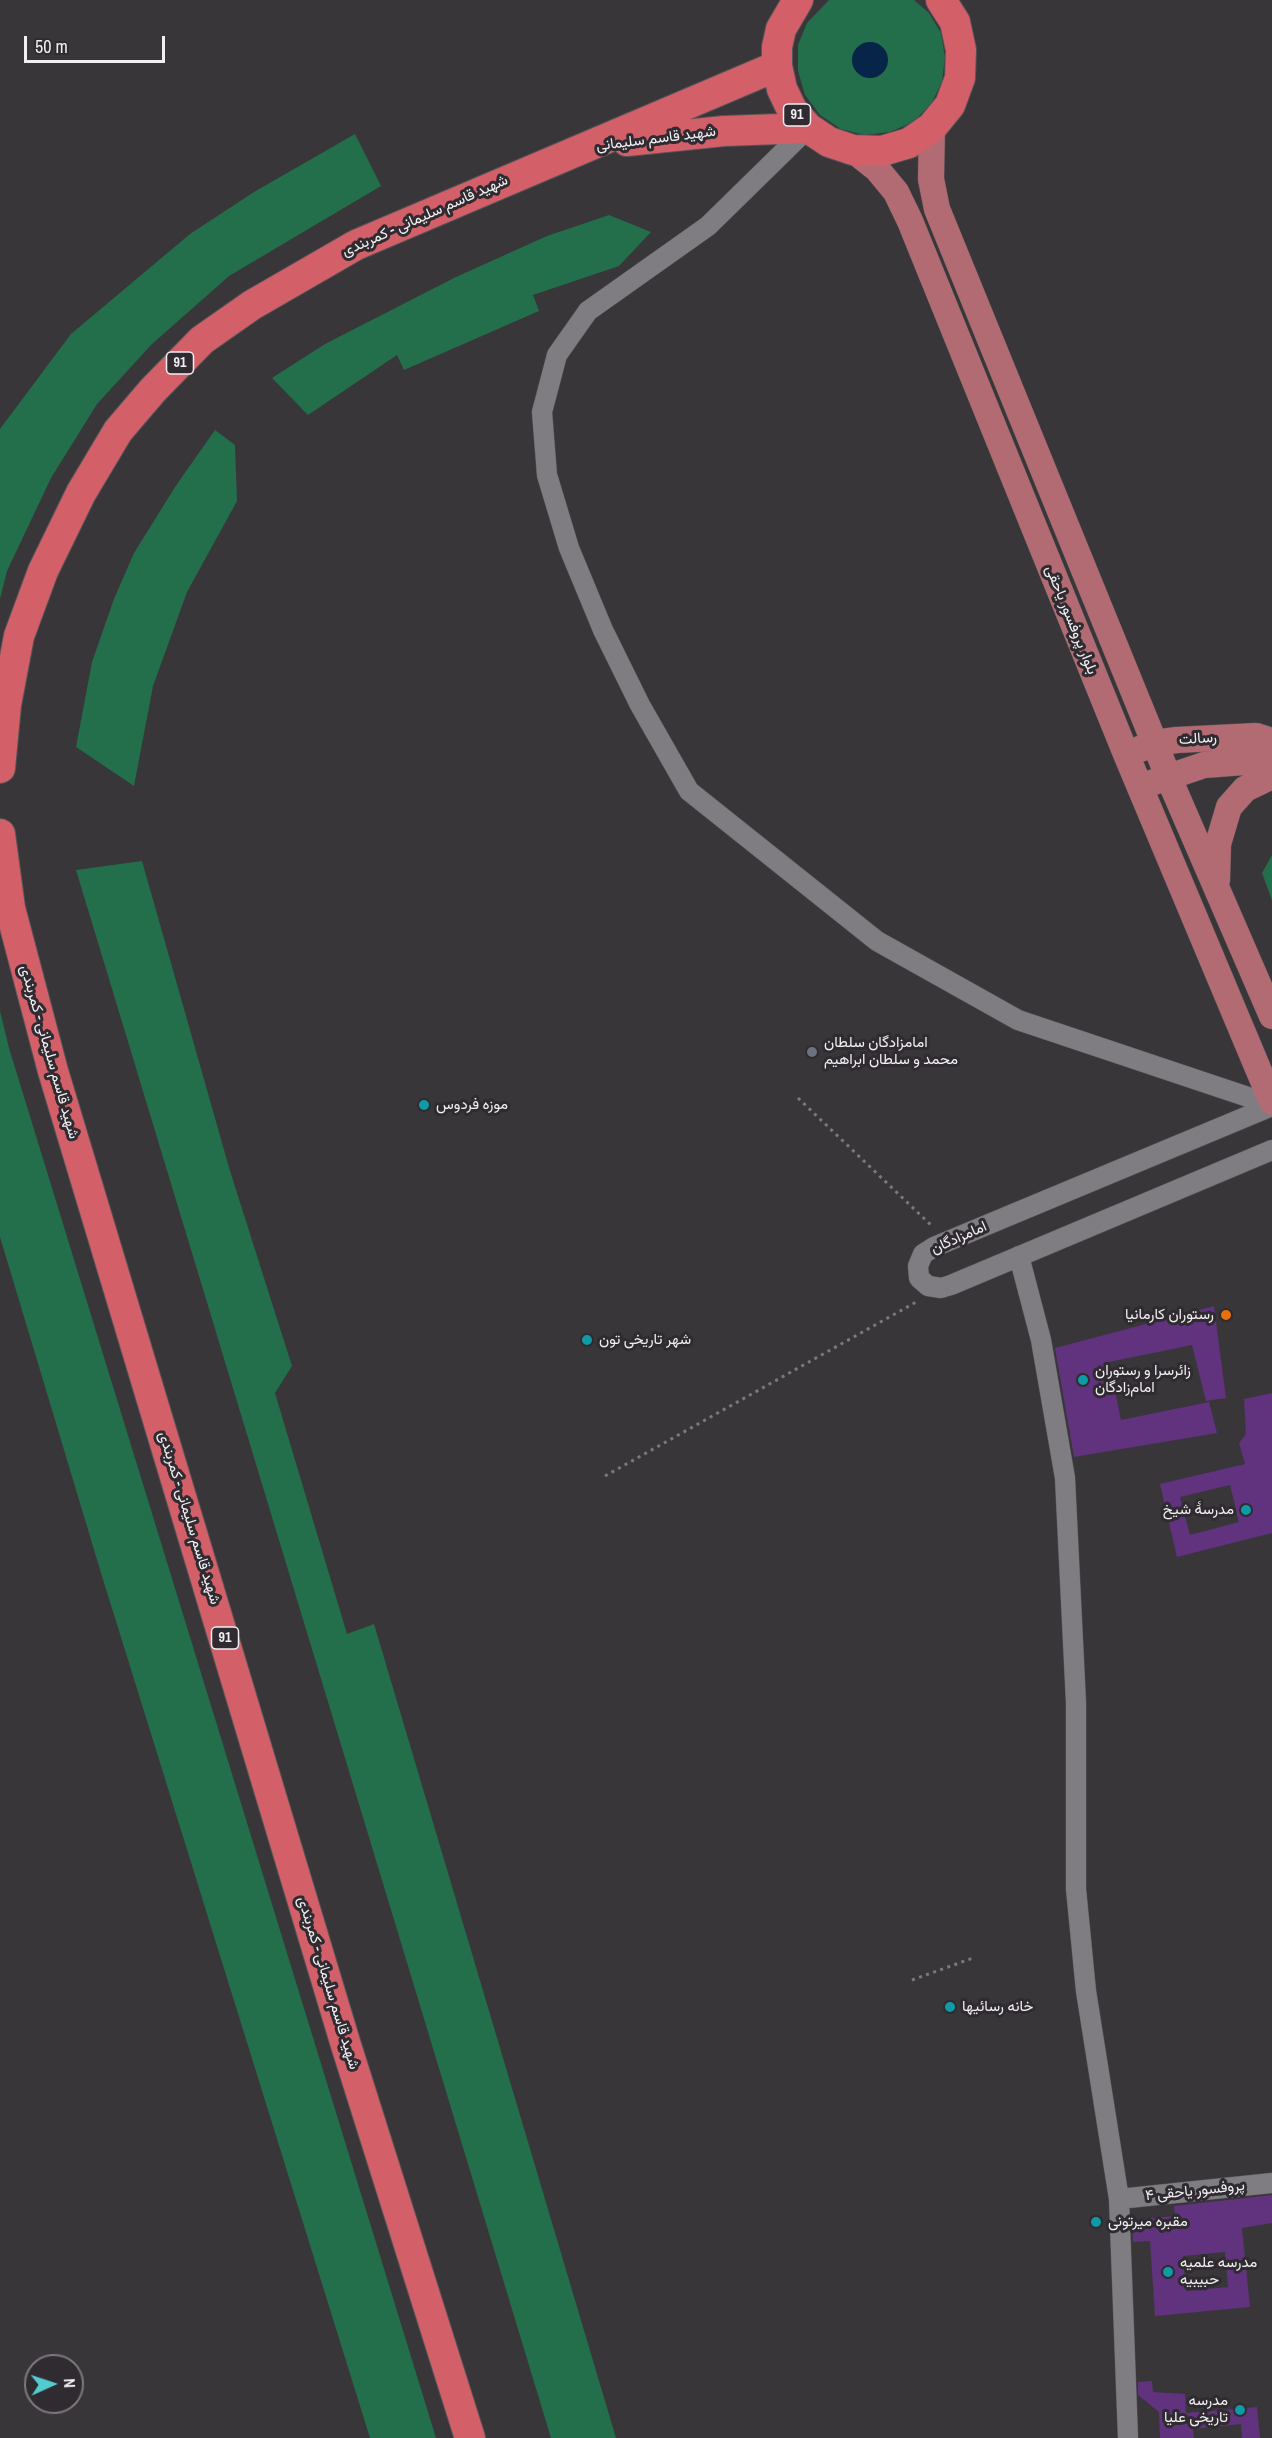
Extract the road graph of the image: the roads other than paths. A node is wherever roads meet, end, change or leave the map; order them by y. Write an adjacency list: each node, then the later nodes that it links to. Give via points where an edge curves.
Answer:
1 (777, 0): 4 (highway, 91)
2 (798, 0): 4 (highway, 91)
3 (941, 0): 6 (highway, 91, via 955,22 961,50 960,78 950,105)
4 (781, 29): 5 (highway, 91)
5 (777, 66): 7 (highway, 91, via 792,110); 8 (highway, شهید قاسم سلیمانی / 91)
6 (932, 127): 9 (highway, 91, via 882,151); 10 (main road, via 931,179 937,209)
7 (808, 128): 8 (highway, شهید قاسم سلیمانی / 91, via 664,135); 9 (highway, 91, via 829,142); 23 (street, via 708,226 588,311 557,355 542,412 547,475 570,548 603,630 689,791 877,941 1018,1020)
8 (577, 150): 15 (highway, شهید قاسم سلیمانی - کمربندی / 91, via 356,244 252,305 202,340 153,390 118,431 81,493 43,571 19,636 6,705)
9 (854, 150): 13 (main road, بلوار پروفسور یاحقی, via 877,168 896,192 910,221)
10 (1131, 682): 11 (main road, via 1153,711 1181,728); 12 (main road)
11 (1264, 739): 12 (main road, رسالت)
12 (1166, 741): 13 (main road, رسالت); 16 (main road)
13 (1126, 754): 18 (main road, بلوار پروفسور یاحقی)
14 (1272, 760): 16 (main road, رسالت, via 1215,764)
15 (0, 768)
16 (1176, 773): 18 (main road, رسالت); 20 (main road)
17 (1272, 776): 20 (main road, via 1245,789 1230,807 1218,844 1217,881)
18 (1140, 788): 21 (main road, بلوار پروفسور یاحقی)
19 (0, 834): 28 (highway, شهید قاسم سلیمانی - کمربندی / 91, via 10,908 53,1071 345,2042)
20 (1233, 921): 21 (main road); 22 (main road)
21 (1202, 936): 23 (main road, بلوار پروفسور یاحقی)
22 (1272, 1016)
23 (1272, 1104): 25 (street, امامزادگان, via 947,1241 923,1254 919,1278 928,1286 942,1288)
24 (1272, 1150): 25 (street)
25 (1019, 1256): 27 (street, via 1041,1340 1065,1478 1076,1703 1076,1889 1086,1991)
26 (1272, 2184): 27 (street, پروفسور یاحقی ۴)
27 (1119, 2199): 29 (street)
28 (470, 2438)
29 (1128, 2438)

